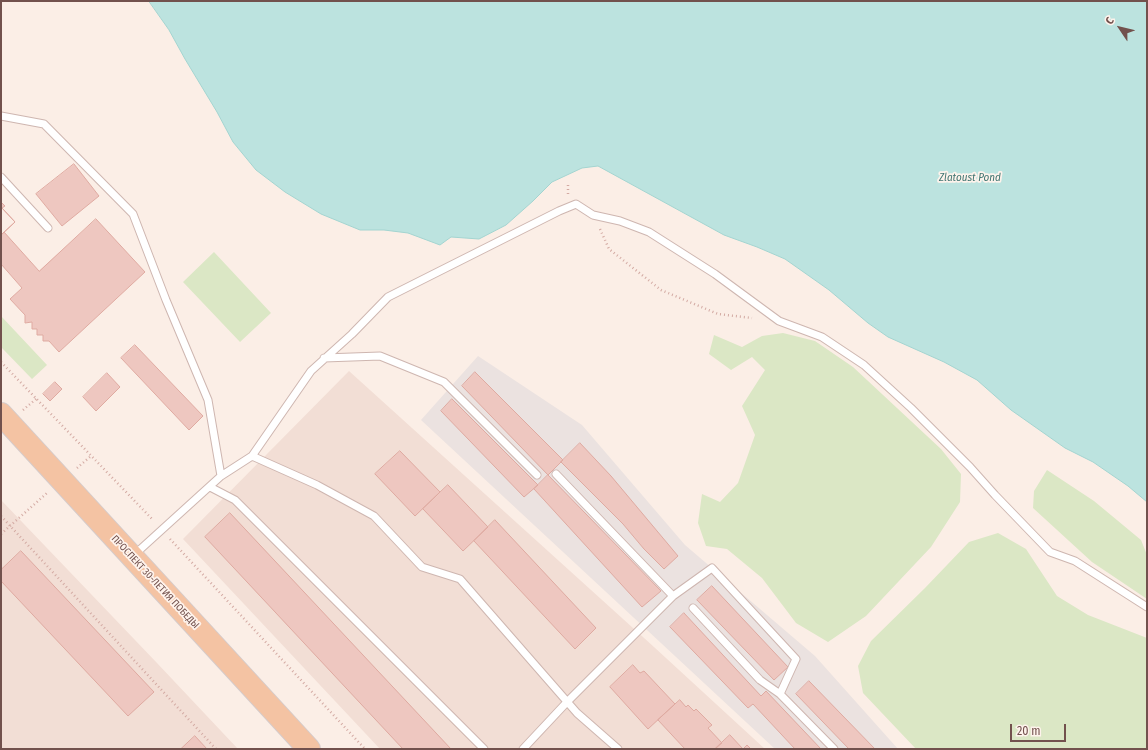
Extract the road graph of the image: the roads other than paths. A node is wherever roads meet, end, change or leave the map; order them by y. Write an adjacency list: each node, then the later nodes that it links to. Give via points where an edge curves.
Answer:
1 (1, 116): 9 (lane, via 44,124 133,214 208,400)
2 (1, 177): 3 (lane)
3 (48, 228)
4 (324, 358): 6 (lane, via 311,371); 8 (lane, via 380,356 444,382); 13 (lane, via 388,297 576,204 593,215 620,221 649,232 715,274 779,321 822,337 864,365 970,467 1050,552 1075,561)
5 (1, 414): 11 (main road, ПРОСПЕКТ 30-ЛЕТИЯ ПОБЕДЫ)
6 (252, 456): 9 (lane); 16 (lane, via 316,485 374,516 422,567 460,579)
7 (556, 474): 12 (lane)
8 (537, 475)
9 (222, 476): 10 (lane)
10 (210, 487): 11 (lane); 18 (lane, via 235,500)
11 (132, 556): 17 (main road, ПРОСПЕКТ 30-ЛЕТИЯ ПОБЕДЫ)
12 (673, 596): 15 (lane, via 712,568 796,659); 16 (lane)
13 (1147, 607)
14 (693, 608): 15 (lane, via 760,680)
15 (780, 694): 21 (lane)
16 (567, 702): 19 (lane); 20 (lane)
17 (309, 749)
18 (484, 749)
19 (523, 749)
20 (618, 749)
21 (834, 749)

